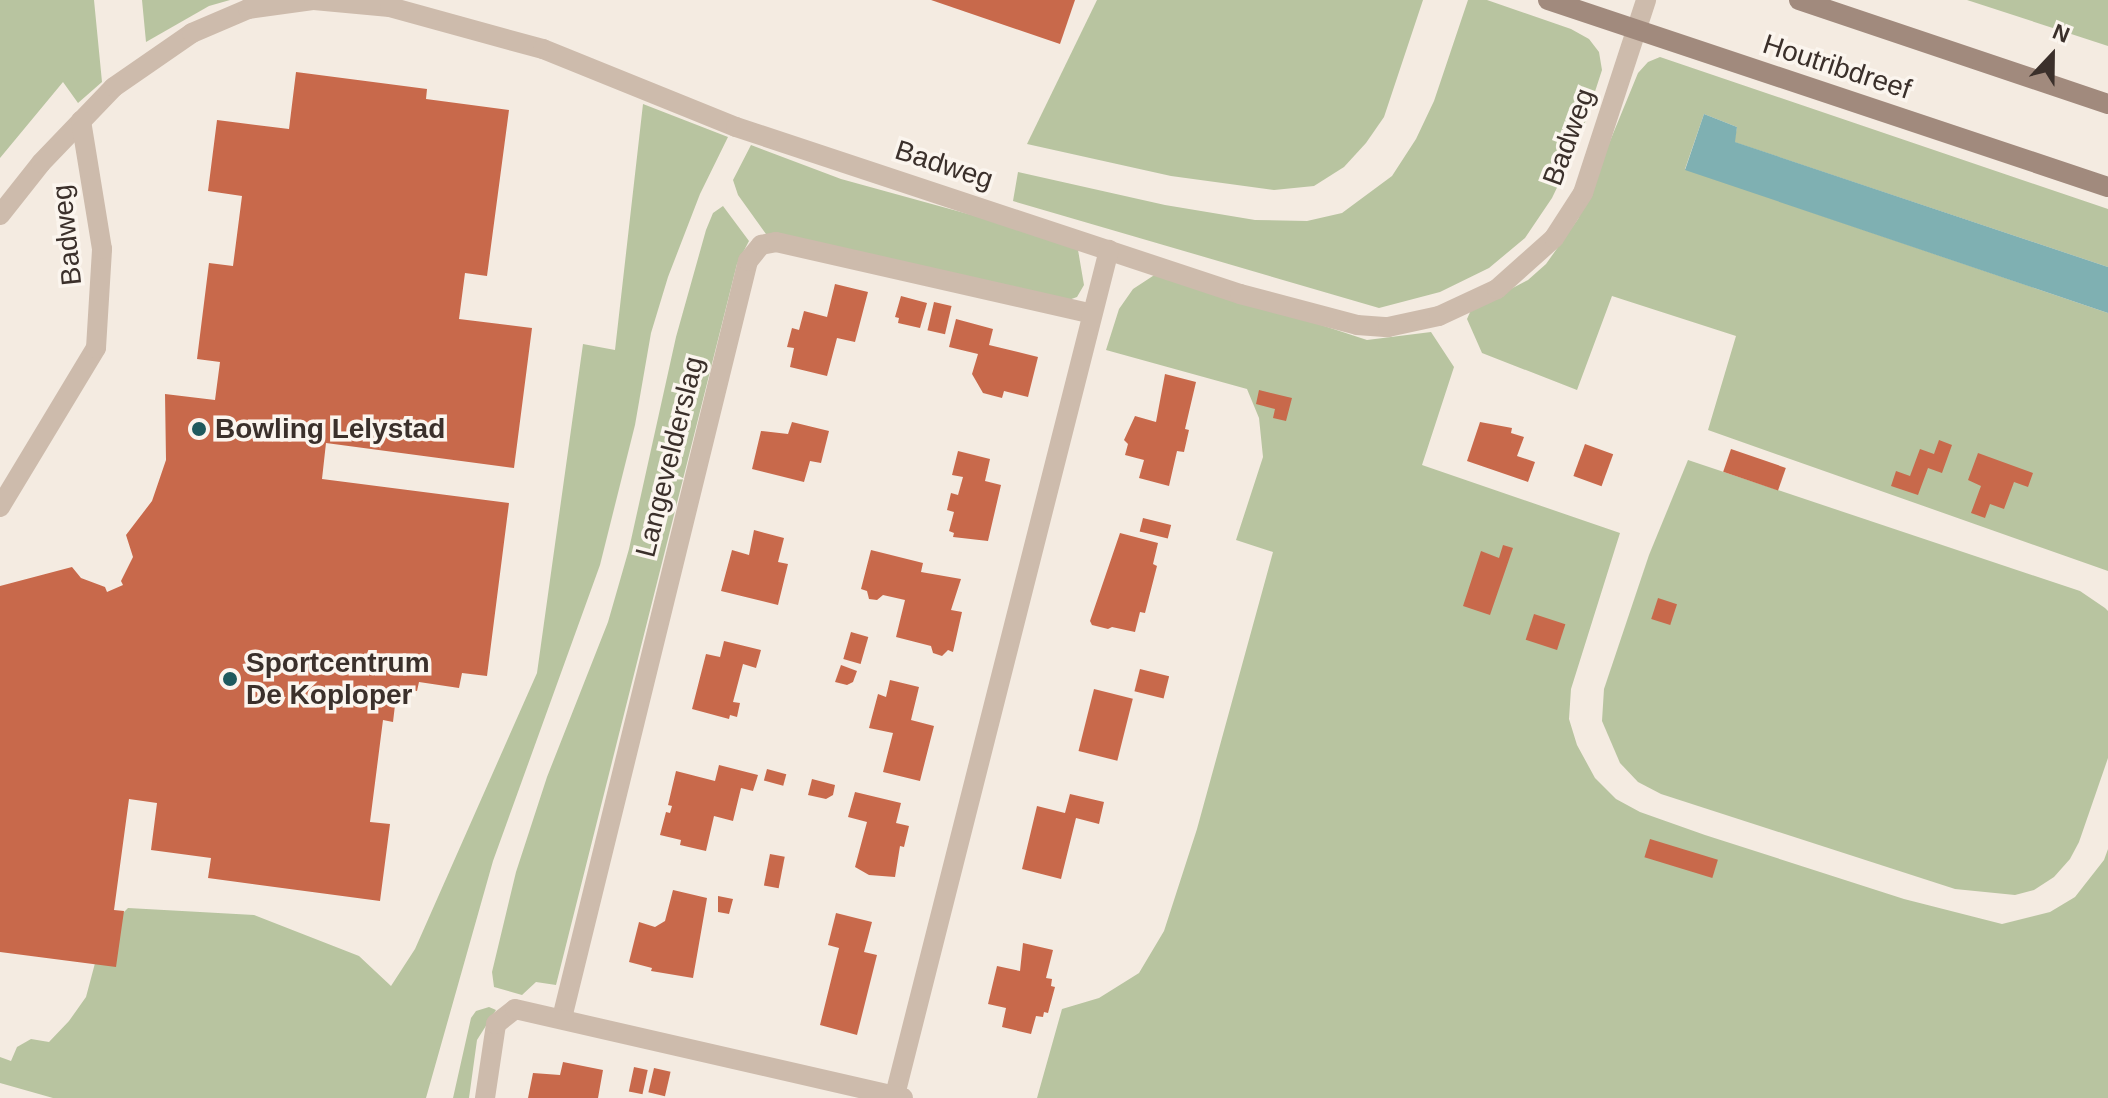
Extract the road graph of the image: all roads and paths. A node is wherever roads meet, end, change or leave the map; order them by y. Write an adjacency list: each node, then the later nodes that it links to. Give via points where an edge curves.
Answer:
1 (1548, 0): 4 (main road, Houtribdreef)
2 (1646, 0): 4 (street, Badweg)
3 (1799, 0): 5 (main road, Houtribdreef)
4 (1636, 29): 7 (main road, Houtribdreef); 9 (street, Badweg, via 1583,193 1554,238 1497,289 1439,316 1388,327 1357,325 1240,294)
5 (2108, 104)
6 (81, 121): 8 (street, Badweg); 9 (street, Badweg, via 114,87 192,33 248,9 314,0 390,7 543,49 736,127); 11 (street, Badweg, via 102,249 96,348)
7 (2108, 187)
8 (0, 215)
9 (1109, 250): 10 (street)
10 (1092, 314): 12 (street, Langevelderslag, via 776,242 761,245 748,261); 14 (street)
11 (0, 507)
12 (562, 1018): 13 (street); 15 (street, via 515,1009 496,1024)
13 (817, 1077): 14 (street); 16 (street)
14 (899, 1097)
15 (485, 1098)
16 (812, 1098)

